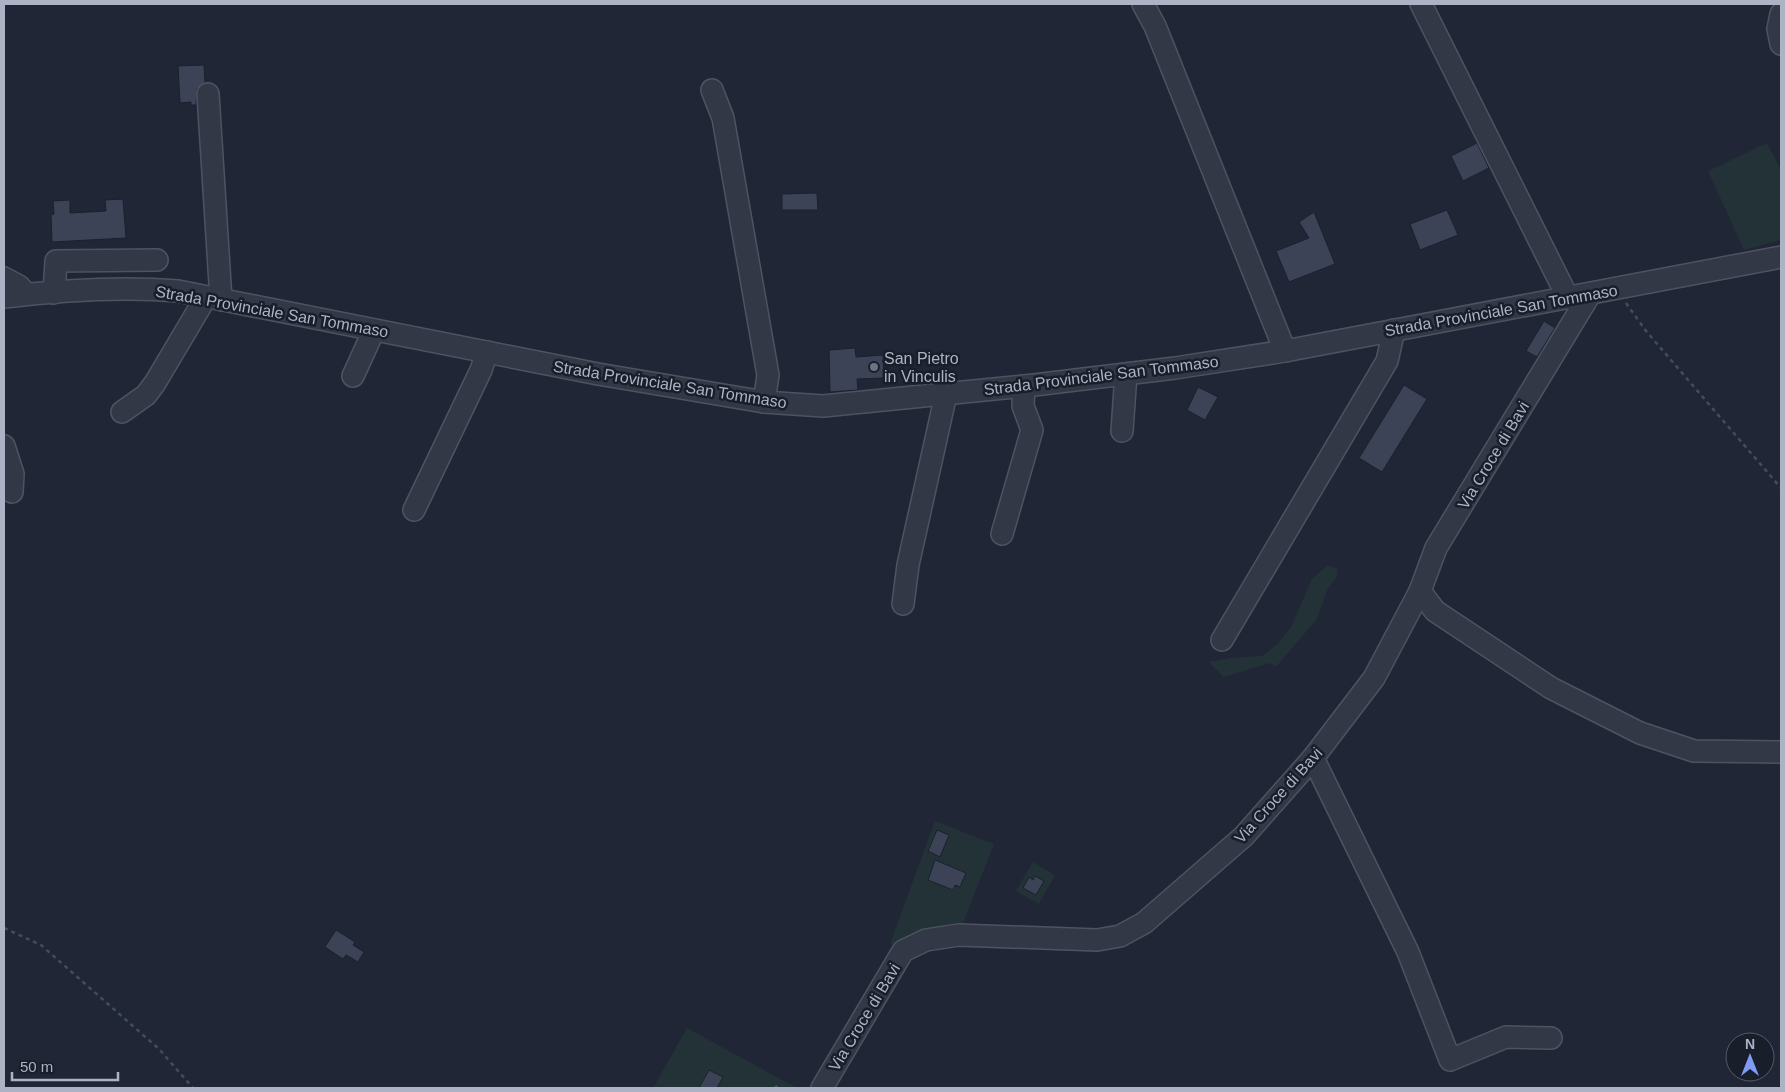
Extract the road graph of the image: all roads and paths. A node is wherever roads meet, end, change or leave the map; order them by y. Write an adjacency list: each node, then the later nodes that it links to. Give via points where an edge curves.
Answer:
1 (1144, 4): 19 (street)
2 (1421, 4): 16 (street)
3 (1781, 14): 4 (street, via 1778,29)
4 (1781, 44)
5 (712, 90): 25 (street, via 723,118 768,375)
6 (208, 94): 15 (street)
7 (1781, 257): 10 (street, Strada Provinciale San Tommaso)
8 (157, 260): 11 (street, via 56,262)
9 (4, 278): 12 (street, via 20,286)
10 (1619, 288): 13 (street, Strada Provinciale San Tommaso); 29 (path, via 1628,308)
11 (54, 292): 12 (street, Strada Provinciale San Tommaso); 15 (street, Strada Provinciale San Tommaso, via 138,288)
12 (26, 294): 14 (street, Strada Provinciale San Tommaso)
13 (1590, 294): 16 (street, Strada Provinciale San Tommaso); 33 (street, Via Croce di Bavi, via 1436,548)
14 (4, 297)
15 (213, 298): 17 (street, Strada Provinciale San Tommaso); 26 (street, via 146,395)
16 (1568, 298): 18 (street, Strada Provinciale San Tommaso)
17 (374, 330): 20 (street, Strada Provinciale San Tommaso); 22 (street)
18 (1394, 330): 19 (street, Strada Provinciale San Tommaso); 35 (street, via 1387,361)
19 (1285, 351): 21 (street, Strada Provinciale San Tommaso)
20 (487, 352): 25 (street, Strada Provinciale San Tommaso); 31 (street)
21 (1126, 374): 23 (street, Strada Provinciale San Tommaso); 27 (street)
22 (353, 376)
23 (1024, 386): 24 (street, Strada Provinciale San Tommaso); 32 (street, via 1023,406 1032,430)
24 (946, 394): 25 (street, Strada Provinciale San Tommaso, via 823,406); 34 (street, via 908,565)
25 (764, 402)
26 (122, 412)
27 (1122, 431)
28 (4, 446): 30 (street, via 14,474)
29 (1781, 488)
30 (12, 492)
31 (414, 510)
32 (1002, 534)
33 (1420, 591): 36 (street, via 1435,611 1551,688 1640,733 1694,751); 37 (street, Via Croce di Bavi, via 1374,678)
34 (903, 604)
35 (1222, 640)
36 (1781, 752)
37 (1313, 758): 39 (street, via 1408,952 1450,1060 1506,1037); 43 (street, Via Croce di Bavi, via 1244,836 1144,924 1120,936 1097,940 959,935 926,940 903,951)
38 (4, 928): 41 (path, via 42,945 159,1049)
39 (1550, 1038)
40 (780, 1084): 42 (path)
41 (193, 1088)
42 (774, 1088)
43 (822, 1088)

